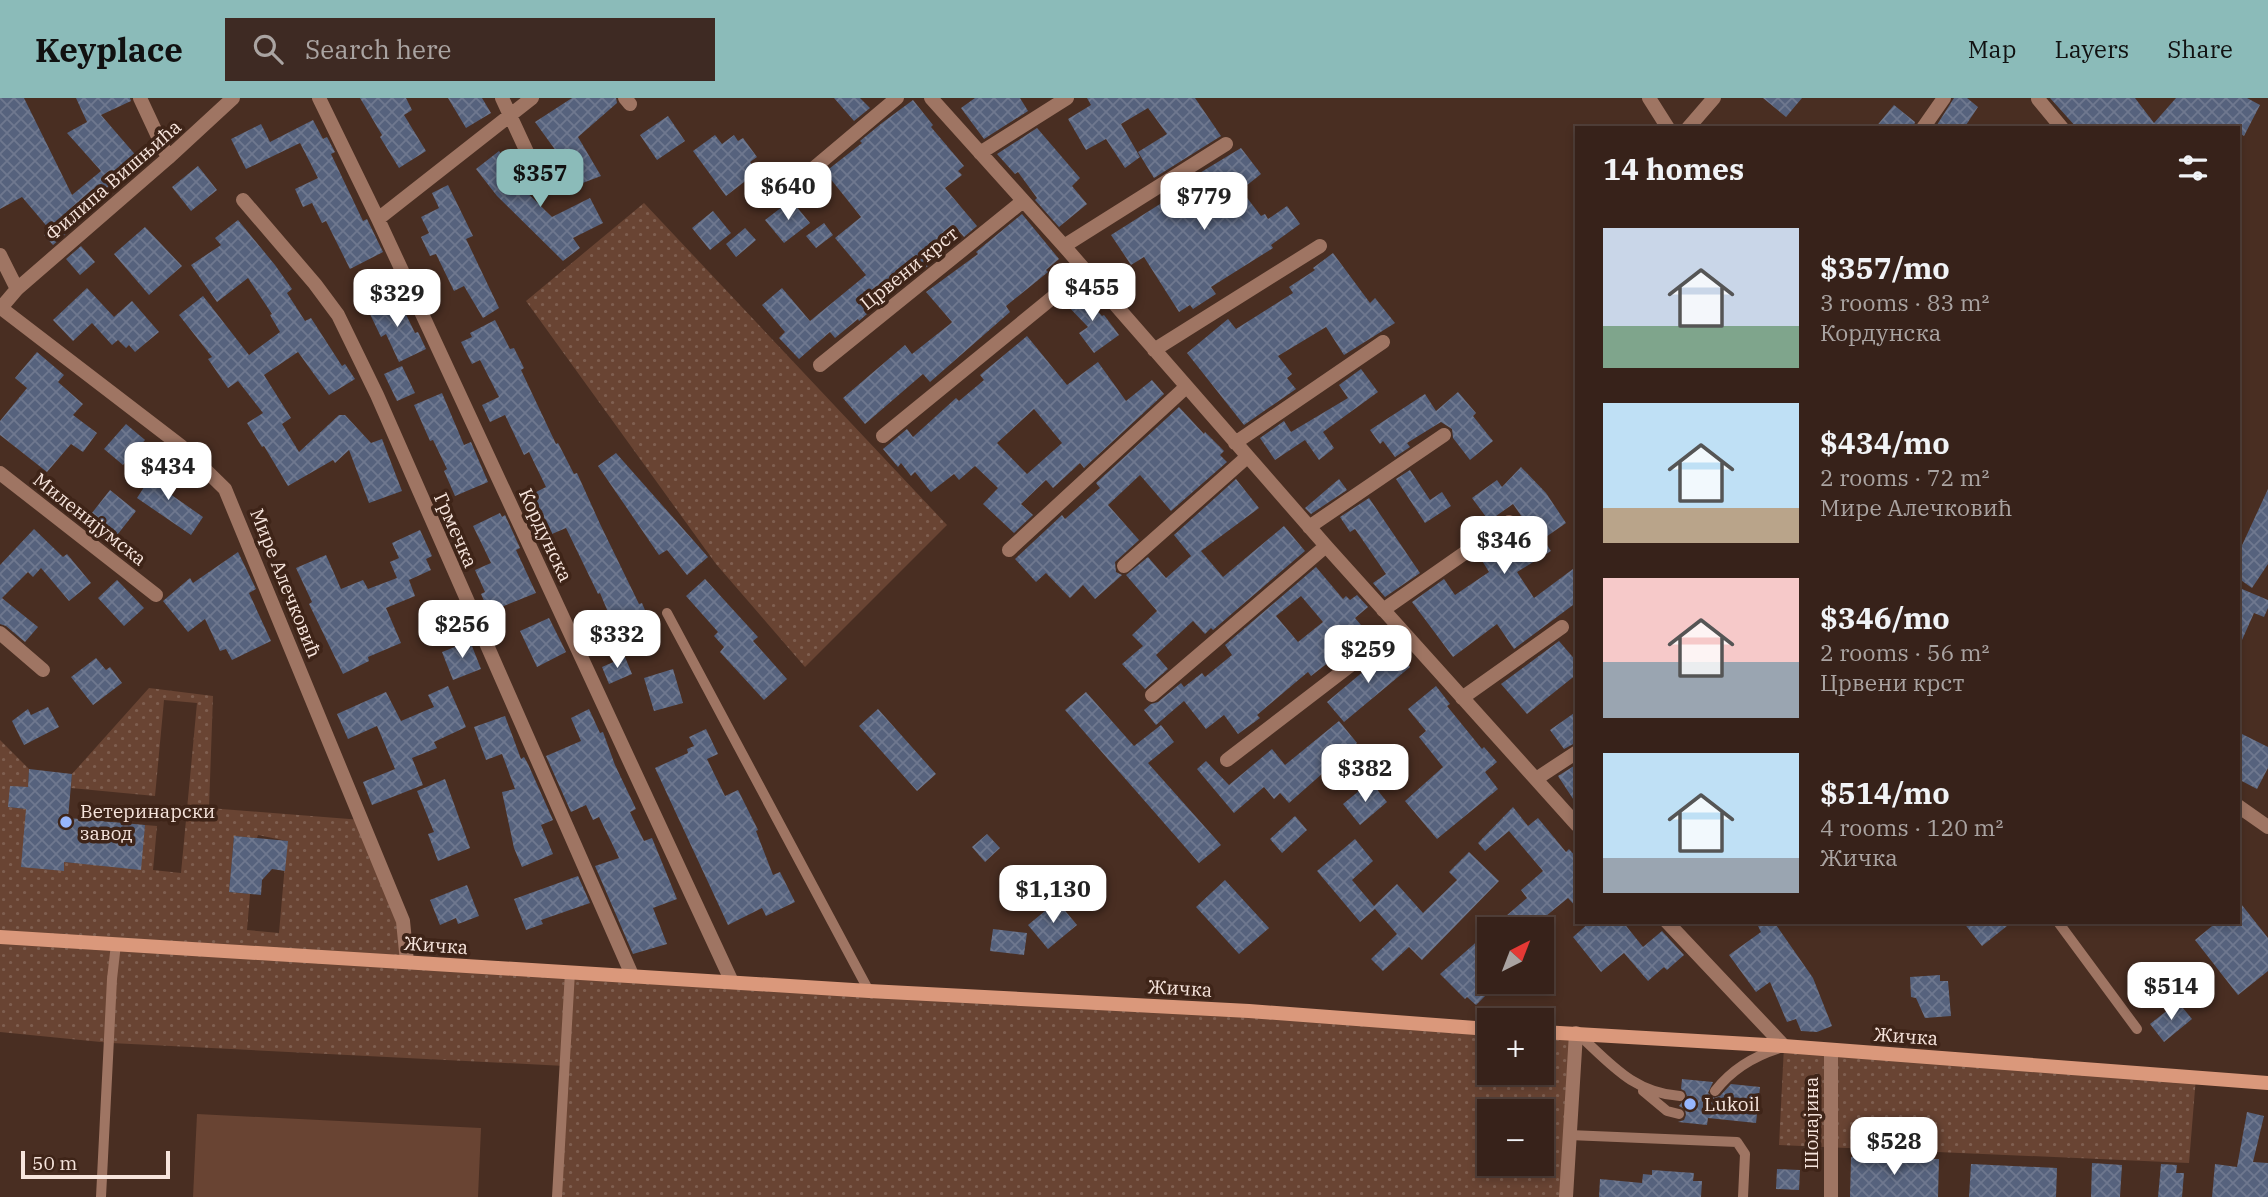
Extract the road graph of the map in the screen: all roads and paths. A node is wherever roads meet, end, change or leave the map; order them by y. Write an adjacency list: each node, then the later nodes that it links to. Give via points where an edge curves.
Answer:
1 (140, 98): 20 (street)
2 (233, 98): 20 (street, Филипа Вишњића)
3 (319, 98): 25 (street, Кордунска)
4 (502, 98): 13 (street)
5 (532, 98): 13 (street)
6 (897, 98): 22 (street)
7 (931, 98): 19 (street)
8 (1067, 98): 19 (street)
9 (1649, 98): 14 (street)
10 (1714, 98): 15 (street)
11 (1944, 98): 16 (street)
12 (2038, 99): 17 (street)
13 (510, 115): 21 (street); 25 (street)
14 (1667, 126)
15 (1690, 126)
16 (1924, 126)
17 (2060, 126)
18 (1226, 144): 26 (street)
19 (980, 153): 24 (street)
20 (168, 158): 30 (street, Филипа Вишњића)
21 (539, 178)
22 (796, 183)
23 (243, 200): 67 (street, Грмечка, via 338,315)
24 (1023, 201): 26 (street); 34 (street, Црвени крст)
25 (378, 219): 68 (street, Кордунска)
26 (1064, 246): 29 (street)
27 (1320, 246): 33 (street)
28 (0, 255): 30 (street)
29 (1085, 271): 33 (street); 37 (street)
30 (17, 289): 31 (street, Филипа Вишњића)
31 (0, 308): 65 (street, Мире Алечковић, via 181,446 225,489 403,921)
32 (1383, 342): 38 (street)
33 (1154, 350): 35 (street)
34 (820, 365)
35 (1186, 387): 38 (street); 44 (street)
36 (1444, 435): 42 (street)
37 (883, 436)
38 (1235, 443): 39 (street)
39 (1247, 457): 42 (street); 45 (street)
40 (0, 473): 46 (street, Миленијумска)
41 (1509, 522): 47 (street)
42 (1309, 527): 43 (street)
43 (1326, 546): 47 (street); 53 (street)
44 (1009, 550)
45 (1124, 566)
46 (156, 595)
47 (1383, 610): 50 (street)
48 (667, 613): 69 (lane)
49 (1562, 627): 54 (street)
50 (1399, 628): 54 (street); 56 (street)
51 (0, 633): 52 (street)
52 (43, 670)
53 (1152, 695)
54 (1462, 698): 57 (street)
55 (1575, 753): 57 (street)
56 (1227, 760)
57 (1536, 779): 59 (street)
58 (2240, 807): 60 (street)
59 (1575, 823)
60 (2268, 827)
61 (1669, 924): 74 (street)
62 (2058, 924): 71 (lane)
63 (0, 937): 64 (main road, Жичка)
64 (117, 944): 65 (main road, Жичка); 82 (lane)
65 (407, 962): 66 (main road, Жичка)
66 (570, 972): 67 (main road, Жичка); 83 (lane)
67 (632, 975): 68 (main road, Жичка)
68 (732, 982): 69 (main road, Жичка)
69 (869, 991): 70 (main road, Жичка)
70 (1477, 1028)
71 (2137, 1029)
72 (1554, 1032): 73 (main road, Жичка)
73 (1576, 1033): 74 (main road, Жичка); 76 (lane); 81 (street)
74 (1784, 1046): 75 (main road, Жичка); 78 (lane, via 1726,1078)
75 (1830, 1050): 77 (main road, Жичка); 86 (street, Шолајина)
76 (1632, 1082): 79 (lane); 80 (lane, via 1667,1111)
77 (2268, 1083)
78 (1718, 1091)
79 (1680, 1096)
80 (1679, 1114)
81 (1569, 1135): 84 (street); 85 (lane, via 1737,1142 1745,1154)
82 (102, 1197)
83 (557, 1197)
84 (1566, 1197)
85 (1743, 1197)
86 (1831, 1197)

